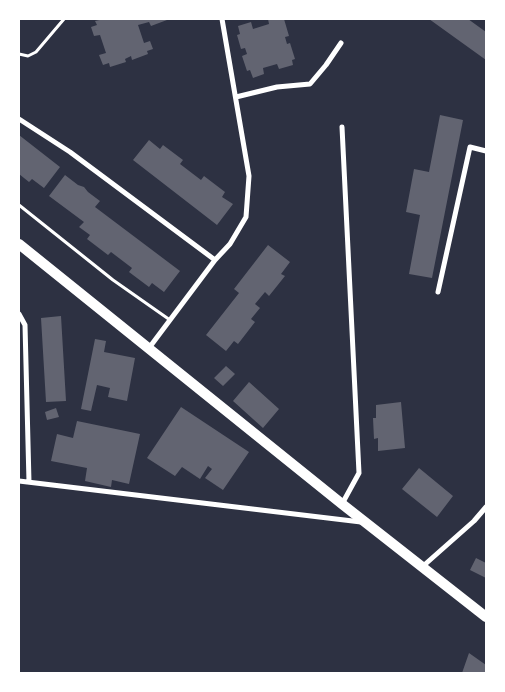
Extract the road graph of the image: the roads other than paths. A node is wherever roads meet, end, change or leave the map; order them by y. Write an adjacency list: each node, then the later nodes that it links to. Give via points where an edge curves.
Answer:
1 (64, 19): 4 (lane, via 36,52 28,56)
2 (222, 19): 5 (street)
3 (341, 43): 5 (street, via 310,84 276,87)
4 (19, 54)
5 (236, 97): 11 (street, via 249,176 246,217 230,244)
6 (19, 119): 11 (street, via 70,152)
7 (342, 127): 18 (street, via 359,473)
8 (486, 151): 12 (street, via 470,147)
9 (19, 205): 14 (lane)
10 (19, 244): 15 (main road)
11 (215, 260): 14 (street)
12 (438, 292)
13 (19, 314): 17 (street, via 25,325)
14 (170, 321): 15 (street)
15 (149, 348): 18 (main road)
16 (19, 481): 17 (street)
17 (29, 482): 20 (street)
18 (342, 504): 20 (main road)
19 (486, 507): 21 (street)
20 (365, 522): 21 (main road)
21 (422, 567): 22 (main road)
22 (486, 617)

